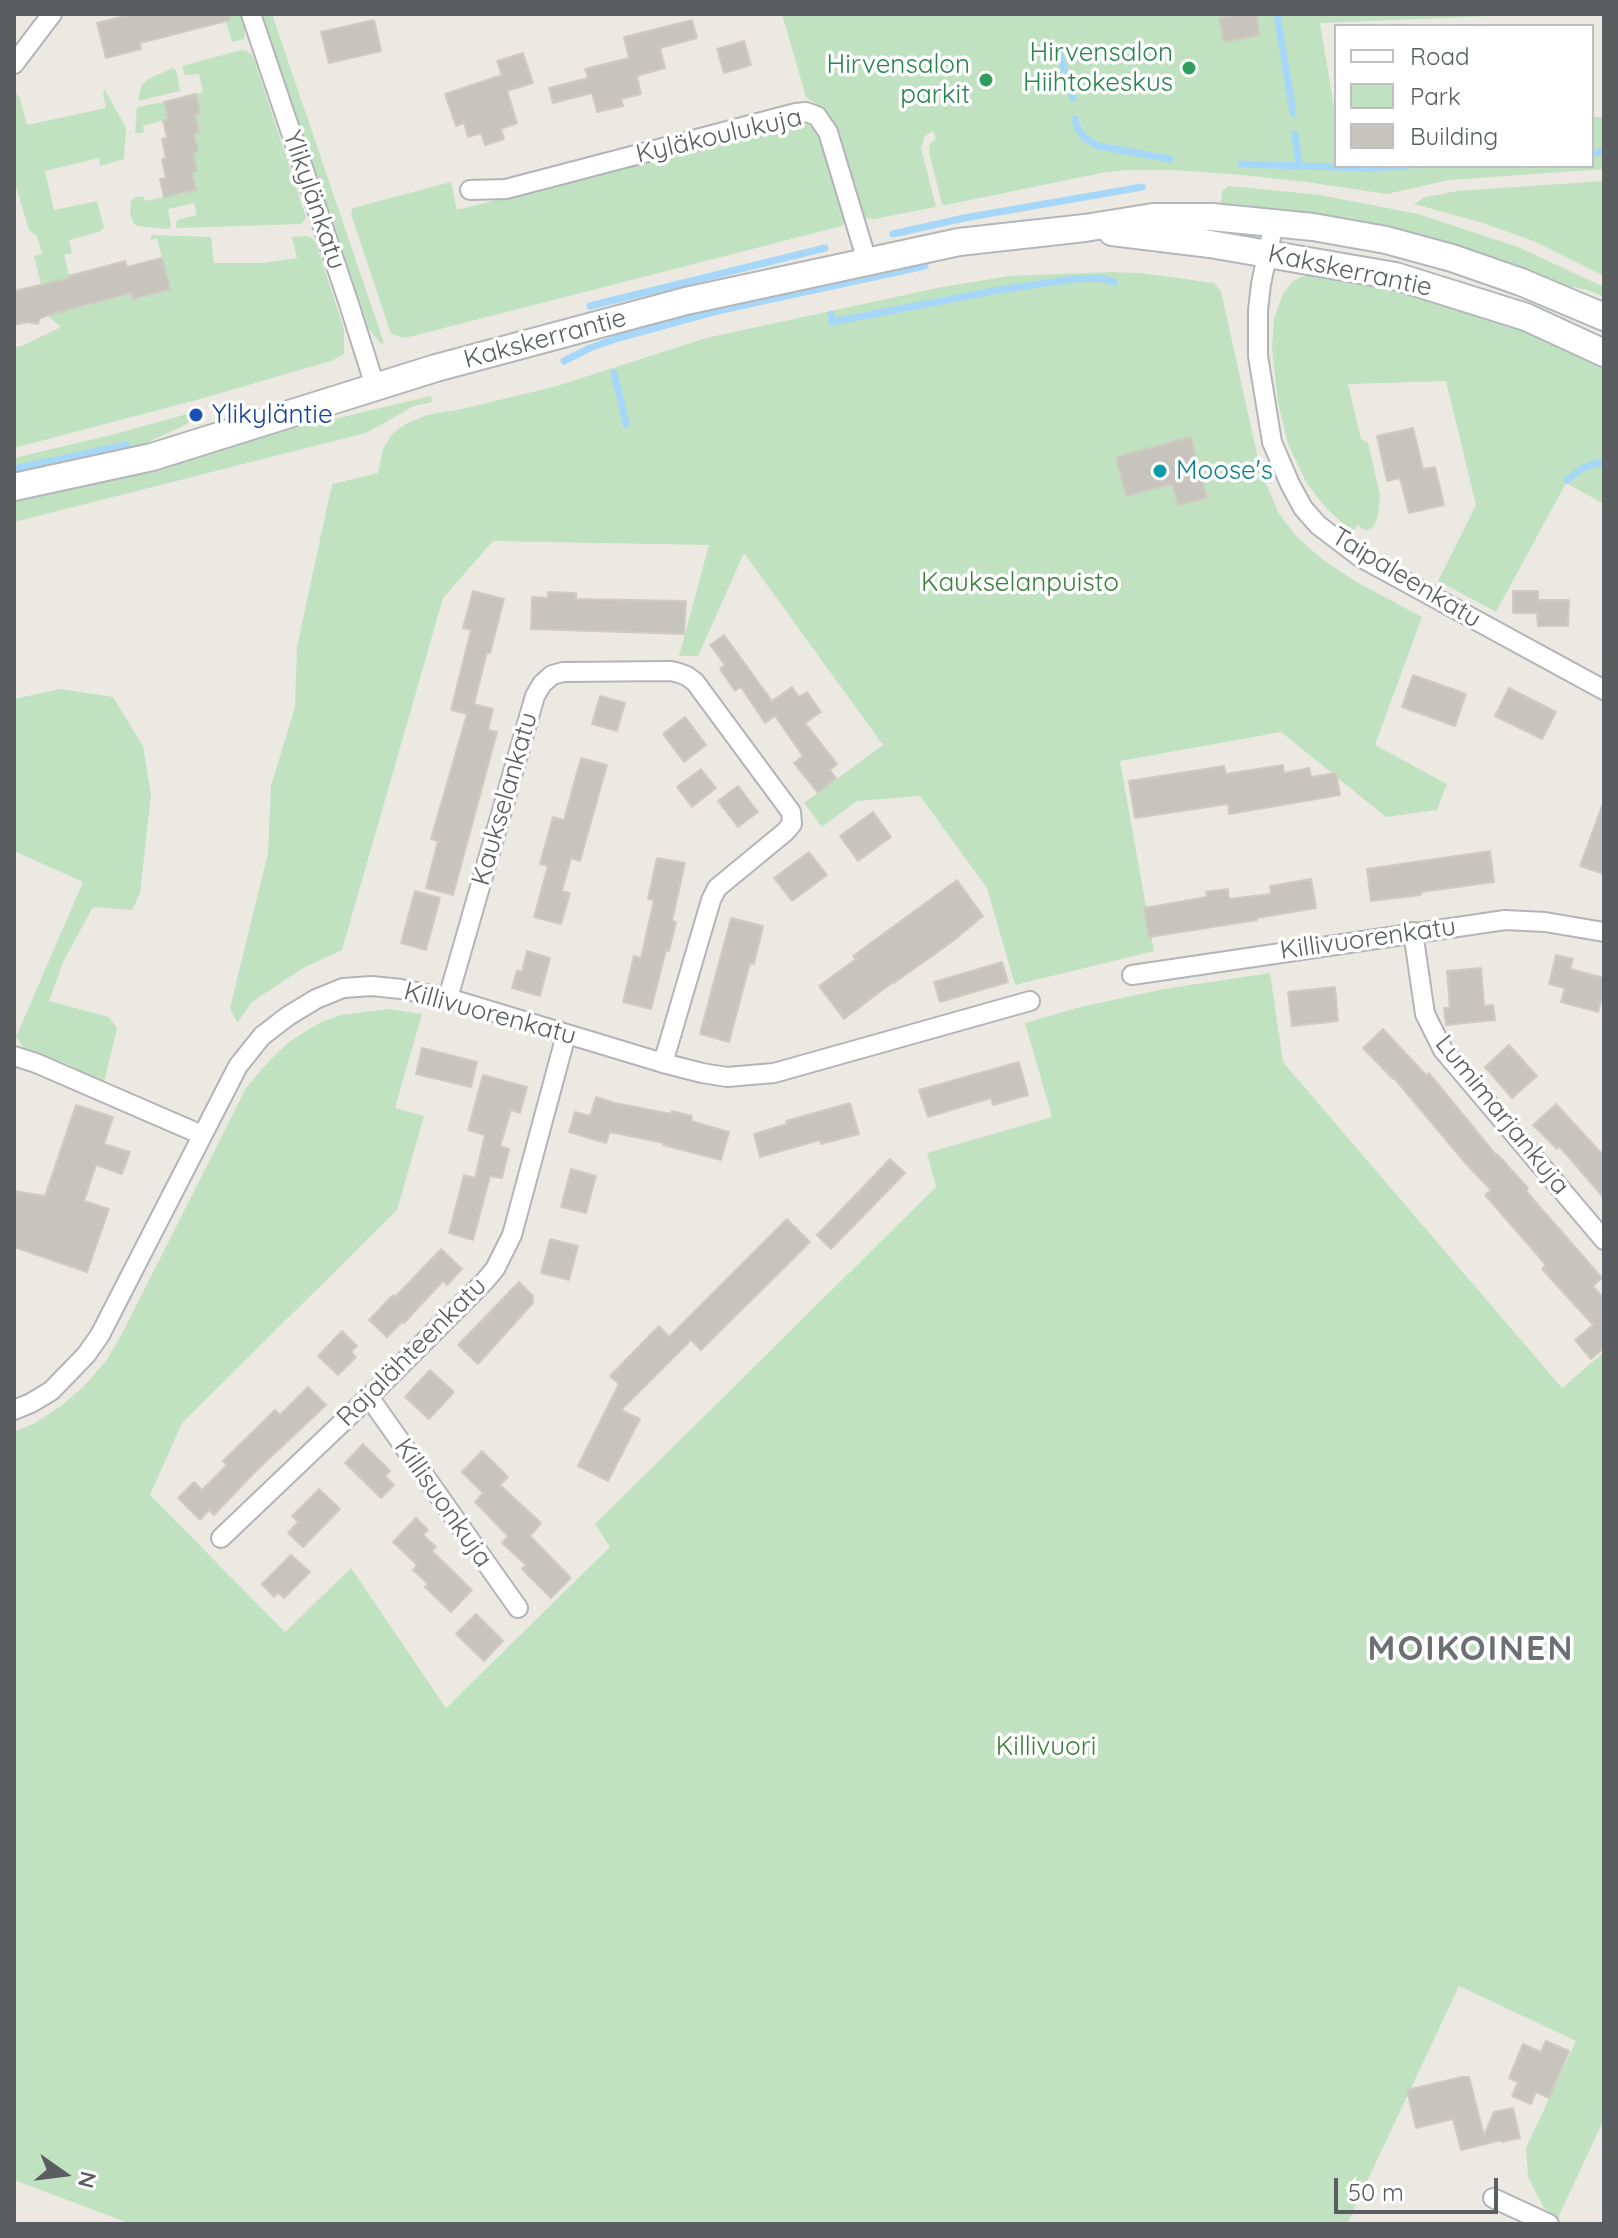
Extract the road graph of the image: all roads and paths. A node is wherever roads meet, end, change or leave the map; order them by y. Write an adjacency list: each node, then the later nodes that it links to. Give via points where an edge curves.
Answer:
1 (52, 14): 3 (street)
2 (251, 14): 11 (street, Ylikylänkatu)
3 (14, 64)
4 (470, 190): 8 (street, Kyläkoulukuja, via 506,189 806,112 817,116 828,132)
5 (1274, 223): 6 (main road, Kakskerrantie, via 1153,217); 7 (street, Taipaleenkatu); 9 (main road, Kakskerrantie, via 1386,240 1452,258)
6 (1085, 228): 7 (main road, Kakskerrantie); 8 (main road, Kakskerrantie, via 959,242)
7 (1267, 254): 10 (main road, Kakskerrantie, via 1395,276 1526,317); 13 (street, Taipaleenkatu, via 1258,310 1258,356 1272,442 1303,508 1360,557)
8 (867, 261): 11 (main road, Kakskerrantie, via 686,301)
9 (1604, 317)
10 (1604, 353)
11 (375, 386): 12 (main road, Kakskerrantie, via 152,457)
12 (14, 487)
13 (1604, 690)
14 (1413, 932): 15 (street, Killivuorenkatu, via 1505,920); 16 (street, Killivuorenkatu); 23 (street, Lumimarjankuja, via 1425,1014 1443,1050)
15 (1604, 932)
16 (1132, 975)
17 (448, 998): 19 (street, Killivuorenkatu); 21 (street, Kaukselankatu, via 542,684 563,672 679,673 695,682 791,812 792,824 717,888); 22 (street, Killivuorenkatu, via 372,986 343,988 316,999 262,1036 238,1066)
18 (1030, 1001): 21 (street, Killivuorenkatu, via 774,1073 727,1077)
19 (566, 1035): 21 (street, Killivuorenkatu); 24 (street, Rajalähteenkatu, via 504,1253 484,1282)
20 (14, 1056): 22 (street)
21 (663, 1063)
22 (202, 1135): 25 (street, Killivuorenkatu, via 100,1335 51,1391)
23 (1604, 1240)
24 (369, 1397): 26 (street, Rajalähteenkatu); 27 (street, Killisuonkuja)
25 (14, 1410)
26 (221, 1538)
27 (518, 1608)
28 (1493, 2198): 29 (street)
29 (1549, 2224)

